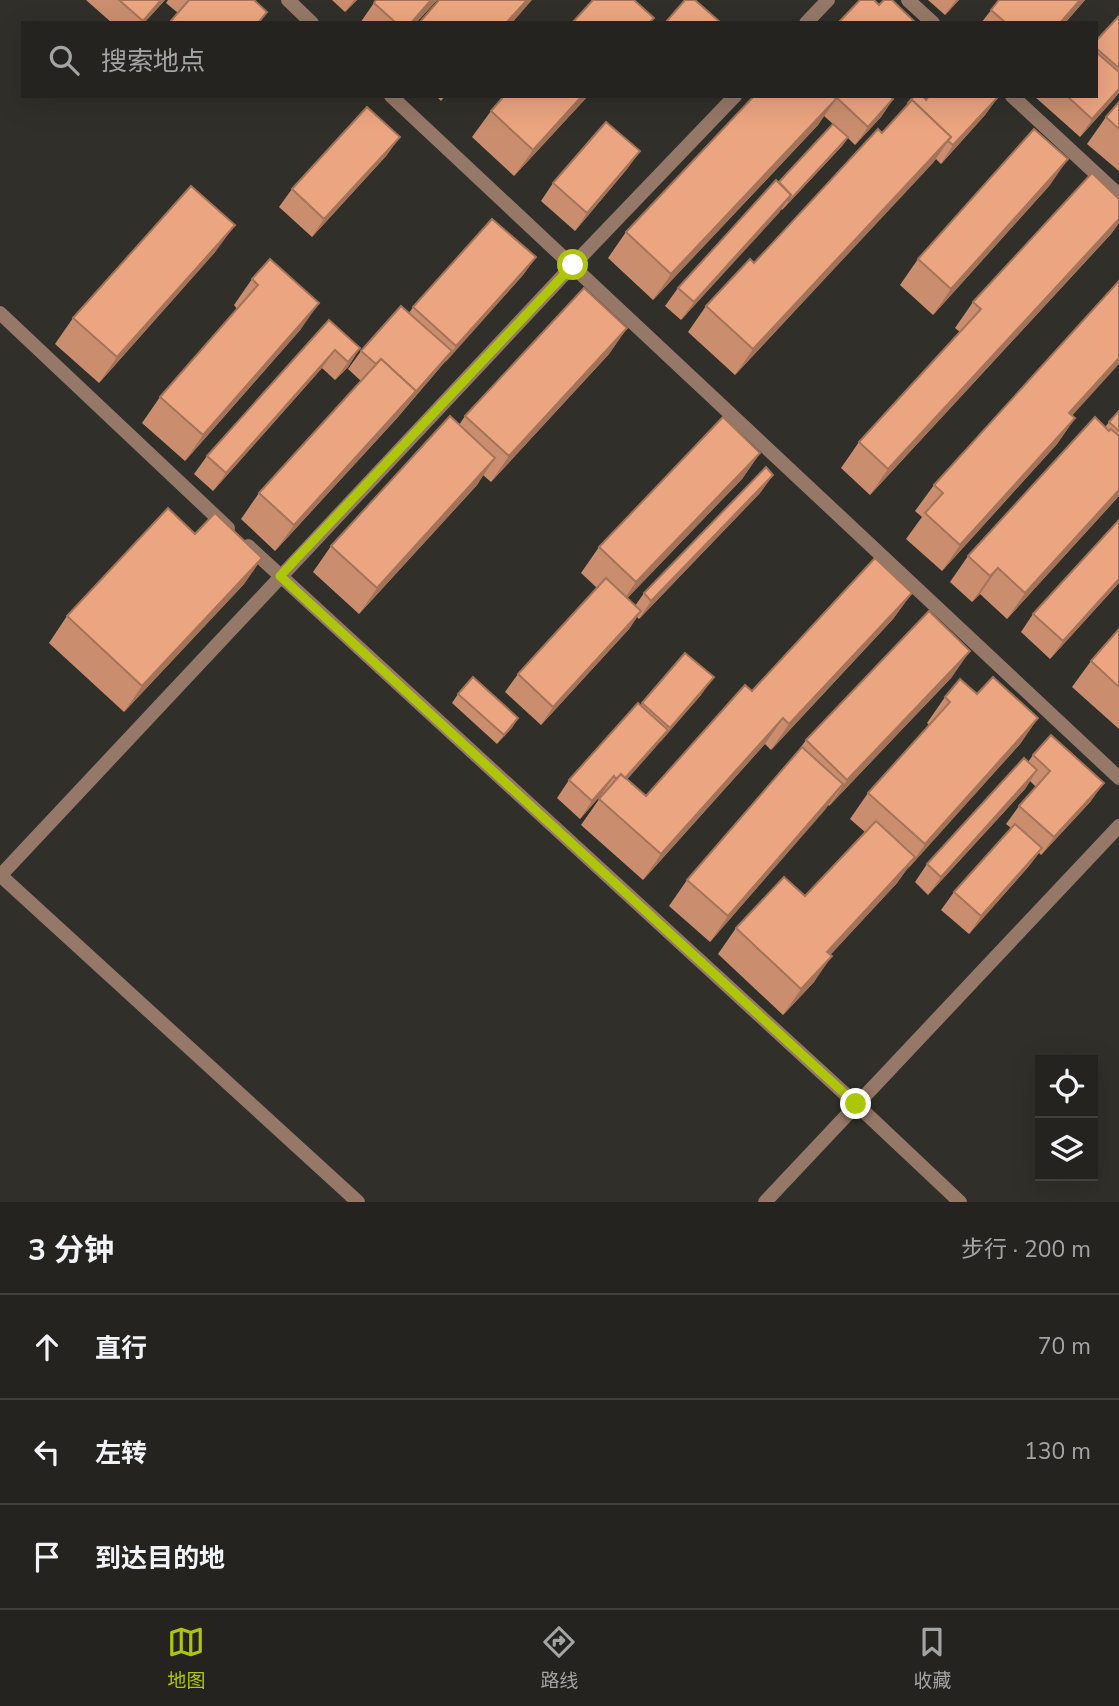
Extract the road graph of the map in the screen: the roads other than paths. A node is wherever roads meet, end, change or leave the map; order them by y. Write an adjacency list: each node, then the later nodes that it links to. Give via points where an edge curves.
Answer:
1 (288, 0): 4 (street)
2 (828, 0): 5 (street)
3 (908, 0): 6 (street)
4 (310, 21)
5 (808, 21)
6 (931, 21)
7 (393, 98): 11 (street)
8 (733, 98): 11 (street)
9 (1014, 98): 10 (street)
10 (1119, 195)
11 (573, 265): 13 (street); 14 (street)
12 (0, 313): 13 (street)
13 (280, 576): 16 (street); 17 (street)
14 (1119, 778)
15 (1119, 826): 17 (street)
16 (0, 876): 18 (street)
17 (856, 1104): 19 (street); 20 (street)
18 (358, 1202)
19 (765, 1202)
20 (960, 1202)

